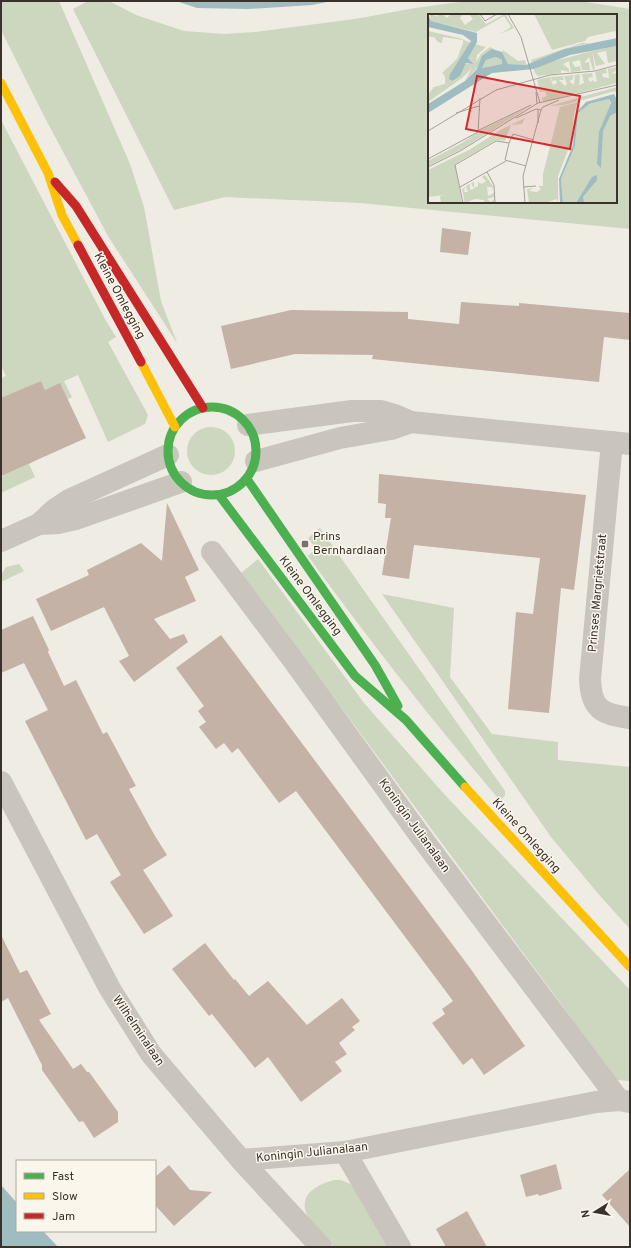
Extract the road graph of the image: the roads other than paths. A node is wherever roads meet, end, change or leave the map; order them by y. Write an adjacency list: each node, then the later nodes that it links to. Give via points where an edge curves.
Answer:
1 (1, 83): 2 (street, Kleine Omlegging)
2 (48, 173): 3 (street, Kleine Omlegging, via 76,206); 6 (street, Kleine Omlegging, via 62,215)
3 (203, 408): 5 (street, via 228,409); 6 (street, via 184,417)
4 (411, 422): 5 (street, via 381,411 352,412); 7 (street); 9 (street, via 391,429 340,438)
5 (248, 425): 9 (street, via 257,449)
6 (175, 427): 8 (street, via 169,440)
7 (621, 443): 15 (street, Prinses Margrietstraat, via 590,678 591,691 596,704 603,712)
8 (168, 455): 10 (street, via 172,469); 12 (street, via 69,500)
9 (252, 470): 11 (street, via 234,490); 16 (street, Kleine Omlegging, via 375,665)
10 (181, 482): 11 (street, via 194,492); 12 (street, via 76,519)
11 (219, 495): 16 (street, Kleine Omlegging, via 355,676)
12 (39, 524): 13 (street)
13 (1, 541)
14 (212, 552): 19 (street, Koningin Julianalaan, via 421,837)
15 (630, 718)
16 (406, 720): 18 (street, Kleine Omlegging)
17 (1, 782): 21 (street, Wilhelminalaan, via 110,989 151,1054)
18 (630, 967)
19 (624, 1101): 20 (street, Koningin Julianalaan, via 596,1102)
20 (345, 1152): 21 (street, Koningin Julianalaan); 23 (street)
21 (242, 1160): 22 (street, Wilhelminalaan)
22 (321, 1247)
23 (400, 1247)

